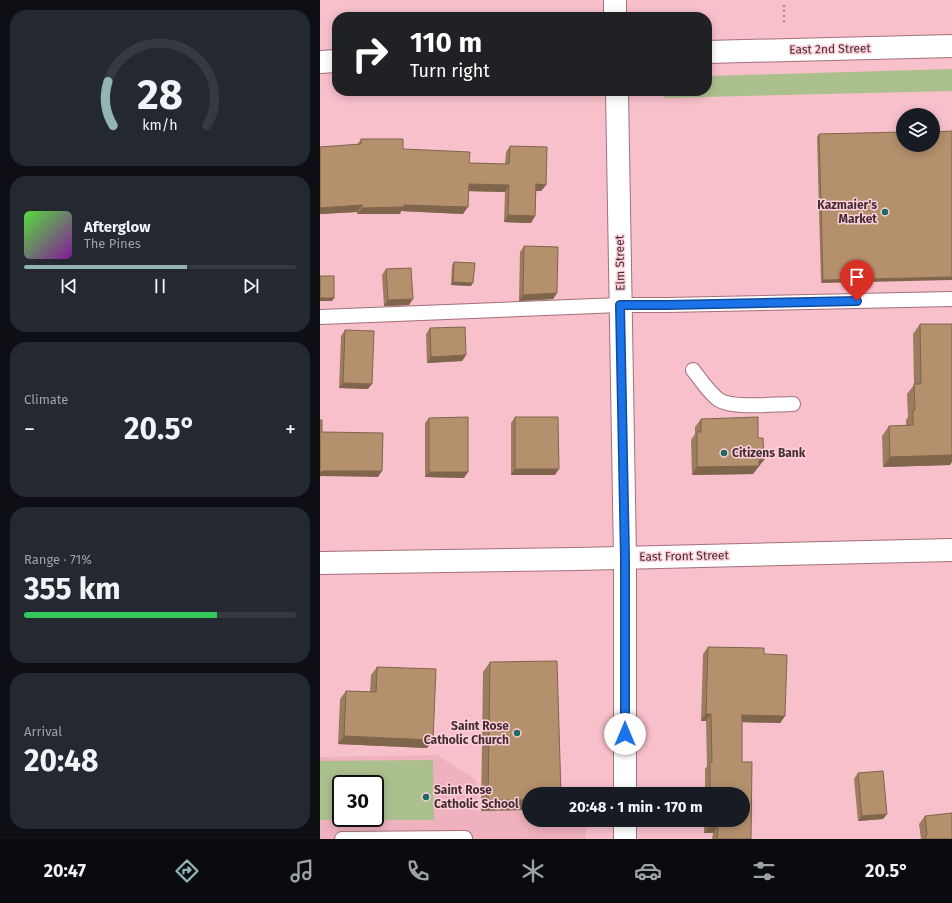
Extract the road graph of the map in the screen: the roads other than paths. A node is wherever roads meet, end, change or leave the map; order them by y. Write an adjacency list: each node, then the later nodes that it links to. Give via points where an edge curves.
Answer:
1 (615, 0): 2 (street)
2 (615, 12)
3 (952, 46): 4 (street, East 2nd Street)
4 (712, 52)
5 (332, 61): 6 (street)
6 (320, 62)
7 (617, 96): 9 (street, Elm Street)
8 (952, 299): 9 (lane)
9 (620, 305): 10 (lane); 14 (street, Elm Street)
10 (320, 317)
11 (693, 370): 12 (lane, via 714,395 726,403)
12 (793, 404)
13 (952, 550): 14 (street, East Front Street)
14 (625, 558): 15 (street, East Front Street); 16 (street, Elm Street)
15 (320, 563)
16 (625, 787)
17 (625, 827): 20 (street)
18 (465, 838): 19 (lane)
19 (342, 839)
20 (625, 839)

